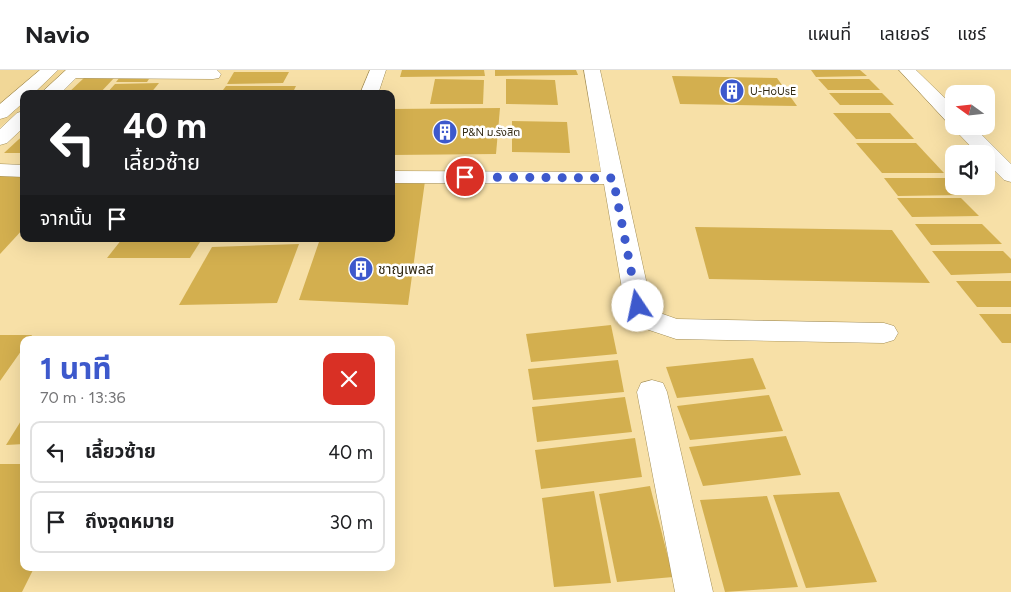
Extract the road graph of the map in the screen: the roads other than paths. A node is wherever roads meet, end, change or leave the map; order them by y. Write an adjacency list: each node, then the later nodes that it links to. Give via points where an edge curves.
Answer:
1 (50, 70): 7 (street)
2 (378, 70): 9 (street)
3 (592, 70): 20 (street)
4 (907, 70): 11 (street)
5 (74, 71): 6 (street); 8 (street)
6 (210, 77)
7 (27, 90)
8 (54, 90)
9 (370, 90)
10 (20, 96): 12 (street)
11 (945, 109)
12 (0, 113)
13 (20, 121): 15 (street)
14 (971, 135): 18 (street)
15 (0, 139)
16 (0, 170): 17 (street)
17 (20, 171)
18 (1011, 176)
19 (395, 177): 20 (street)
20 (613, 178): 21 (street, via 638,306 650,320 676,329)
21 (884, 333)
22 (652, 392): 23 (street)
23 (694, 592)

